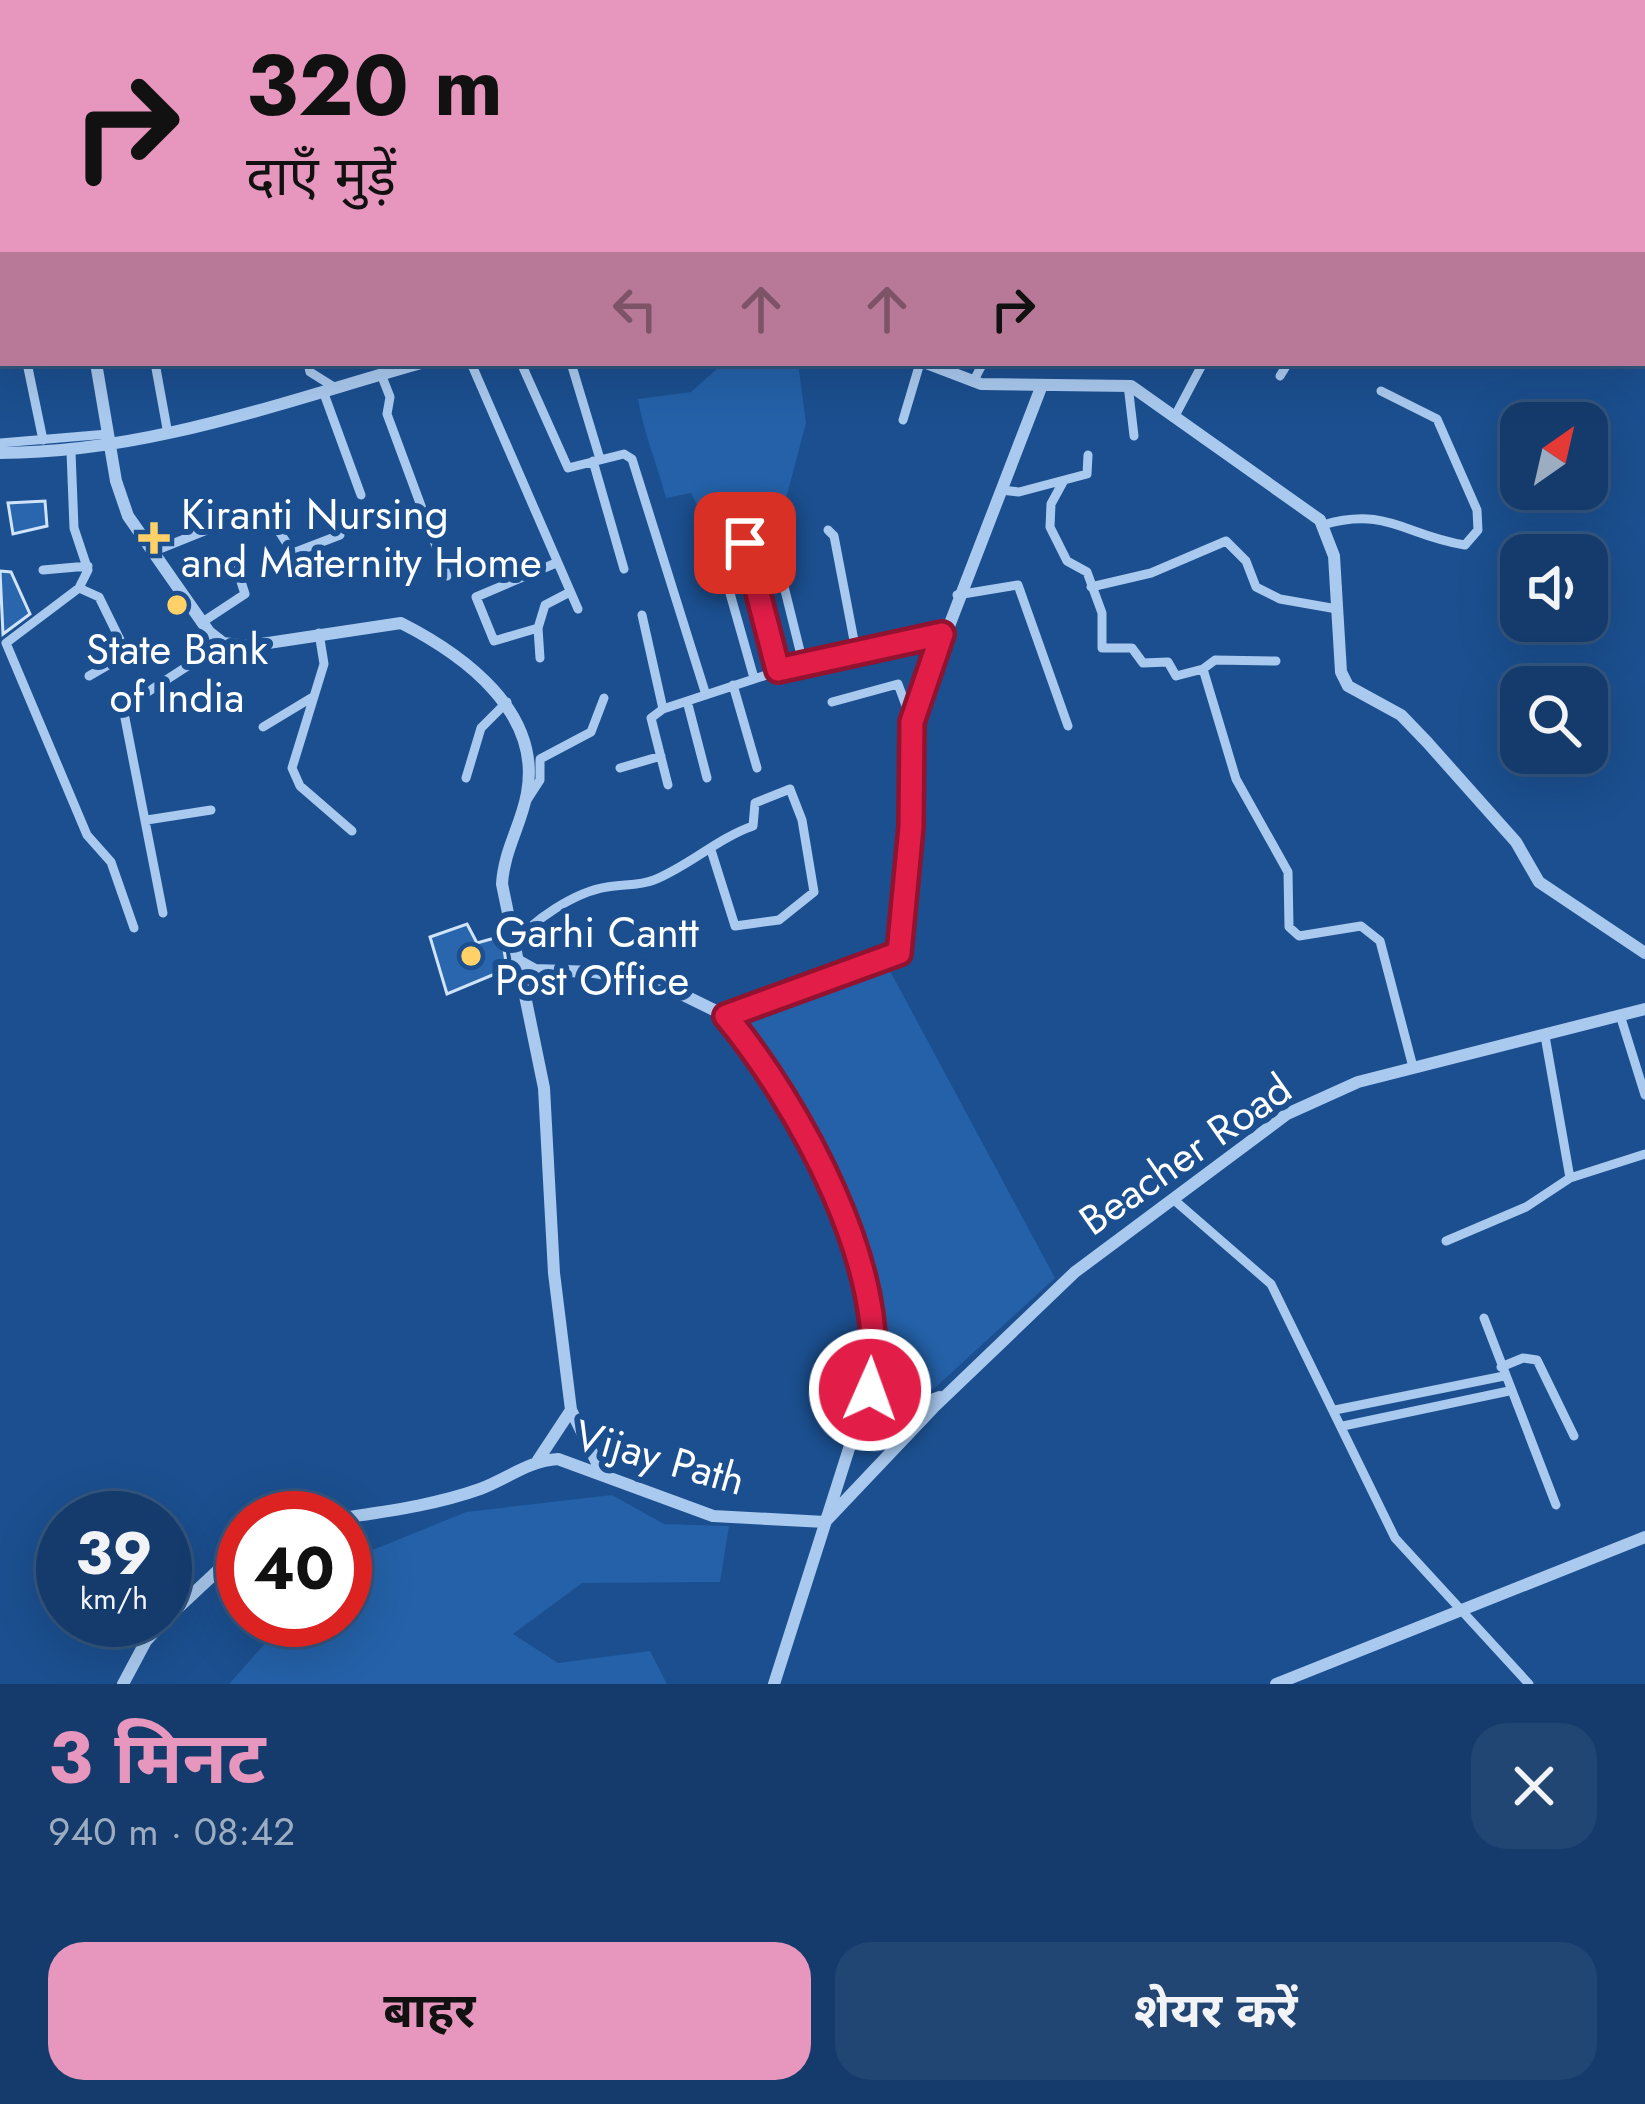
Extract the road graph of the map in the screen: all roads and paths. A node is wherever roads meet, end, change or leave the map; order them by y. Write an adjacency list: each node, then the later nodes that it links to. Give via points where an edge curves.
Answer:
1 (28, 366): 25 (street)
2 (96, 366): 26 (street)
3 (156, 366): 23 (street)
4 (309, 366): 19 (street)
5 (410, 366): 14 (street)
6 (472, 366): 42 (street)
7 (522, 366): 31 (street, via 565,464)
8 (572, 366): 31 (street)
9 (922, 366): 22 (street)
10 (931, 366): 16 (street)
11 (981, 366): 16 (street)
12 (1201, 366): 21 (street)
13 (1286, 366): 15 (street)
14 (381, 374): 19 (street); 47 (street)
15 (1280, 376)
16 (973, 382): 17 (street)
17 (1042, 385): 18 (street); 33 (street)
18 (1128, 385): 21 (street); 24 (street)
19 (328, 389): 23 (street); 34 (street)
20 (1381, 391): 35 (street, via 1437,419 1478,530 1465,545 1383,518)
21 (1176, 414): 35 (street)
22 (902, 420)
23 (169, 436): 26 (street)
24 (1134, 436)
25 (43, 440): 26 (street); 27 (street)
26 (108, 440): 28 (street); 41 (street, via 128,516)
27 (0, 443)
28 (70, 452): 29 (street); 43 (street, via 74,529)
29 (0, 453)
30 (1088, 454): 32 (street, via 1090,472)
31 (597, 460): 45 (street); 71 (street, via 624,454 633,462)
32 (1063, 482): 33 (street); 48 (street, via 1050,527)
33 (1001, 490): 52 (street)
34 (361, 495)
35 (1323, 525): 54 (street)
36 (828, 530): 62 (street)
37 (340, 535): 41 (street, via 292,554 268,514 257,510)
38 (772, 538): 65 (street)
39 (745, 543): 67 (street)
40 (718, 551): 69 (street)
41 (152, 553): 57 (street)
42 (556, 563): 50 (street); 58 (street, via 476,596 494,641)
43 (88, 566): 46 (street); 49 (street)
44 (236, 566): 51 (street)
45 (624, 569)
46 (44, 570)
47 (447, 576)
48 (1091, 587): 54 (street, via 1231,542 1263,592); 66 (street, via 1103,650 1132,648 1143,663 1169,663 1176,676)
49 (79, 588): 68 (street, via 99,597 127,654); 93 (street, via 6,643 87,835 111,862)
50 (570, 592): 53 (street); 58 (street, via 544,605)
51 (245, 594): 55 (street); 57 (street)
52 (957, 596): 60 (street); 79 (street, via 1018,584)
53 (578, 609)
54 (1337, 609): 95 (street, via 1348,686 1401,715 1516,842 1539,883)
55 (250, 611)
56 (641, 615): 77 (street)
57 (201, 623): 61 (street)
58 (538, 628): 63 (street)
59 (319, 633): 61 (street); 72 (street, via 324,664); 75 (street, via 401,622)
60 (942, 634): 62 (street); 78 (street)
61 (223, 643): 89 (street, via 123,706)
62 (856, 651): 65 (street)
63 (540, 658)
64 (1276, 662): 66 (street, via 1215,660)
65 (803, 663): 67 (street)
66 (1203, 669): 100 (street, via 1236,779 1288,872 1288,928 1298,936 1371,930)
67 (778, 670): 69 (street)
68 (89, 676)
69 (754, 678): 70 (street)
70 (733, 685): 71 (street); 83 (street)
71 (706, 694): 74 (street)
72 (311, 698): 80 (street); 90 (street, via 294,777)
73 (604, 698): 87 (street, via 590,732 540,759 540,780)
74 (687, 701): 77 (street); 85 (street)
75 (507, 702): 84 (street, via 483,723); 87 (street, via 528,766)
76 (832, 702): 78 (street, via 898,684)
77 (663, 709): 81 (street, via 651,718)
78 (912, 722): 98 (street, via 899,953)
79 (1067, 726)
80 (263, 727)
81 (661, 756): 82 (street); 86 (street)
82 (620, 768)
83 (757, 768)
84 (466, 778)
85 (707, 778)
86 (668, 785)
87 (523, 804): 94 (street, via 503,855)
88 (211, 810): 89 (street)
89 (146, 820): 92 (street)
90 (352, 831)
91 (711, 850): 91 (street, via 753,826 755,803 792,789 814,892 779,920 735,926); 94 (street, via 656,879 595,891 533,922)
92 (163, 913)
93 (134, 928)
94 (514, 952): 98 (street, via 530,969 661,984); 111 (street, via 544,1088)
95 (1645, 953)
96 (1645, 1010): 97 (street, Beacher Road)
97 (1620, 1015): 99 (street, Beacher Road); 101 (street)
98 (726, 1016): 107 (street, via 831,1183 859,1269)
99 (1545, 1036): 100 (street, Beacher Road); 103 (street)
100 (1413, 1067): 104 (street, Beacher Road, via 1288,1114)
101 (1645, 1095)
102 (1645, 1154): 103 (street)
103 (1570, 1178): 105 (street)
104 (1173, 1199): 110 (street, Beacher Road, via 1075,1272); 112 (street, via 1270,1284)
105 (1446, 1241)
106 (1484, 1318): 108 (street)
107 (875, 1367): 110 (street, via 892,1395 926,1402); 119 (street)
108 (1503, 1371): 109 (street); 112 (street); 114 (street, via 1523,1358 1537,1360)
109 (1509, 1391): 113 (street); 117 (street)
110 (947, 1395): 119 (street, Beacher Road)
111 (571, 1410): 115 (street); 116 (street)
112 (1334, 1410): 113 (street)
113 (1343, 1426): 123 (street, via 1395,1538)
114 (1574, 1436)
115 (538, 1460): 116 (street, Vijay Path); 118 (street, Vijay Path, via 482,1488)
116 (602, 1472): 119 (street, Vijay Path, via 713,1516)
117 (1556, 1505)
118 (372, 1513)
119 (825, 1522): 126 (street)
120 (1645, 1538): 123 (street)
121 (216, 1572): 122 (street)
122 (192, 1595)
123 (1464, 1610): 127 (street); 128 (street)
124 (143, 1647): 125 (street)
125 (123, 1684)
126 (774, 1684)
127 (1276, 1684)
128 (1529, 1684)

